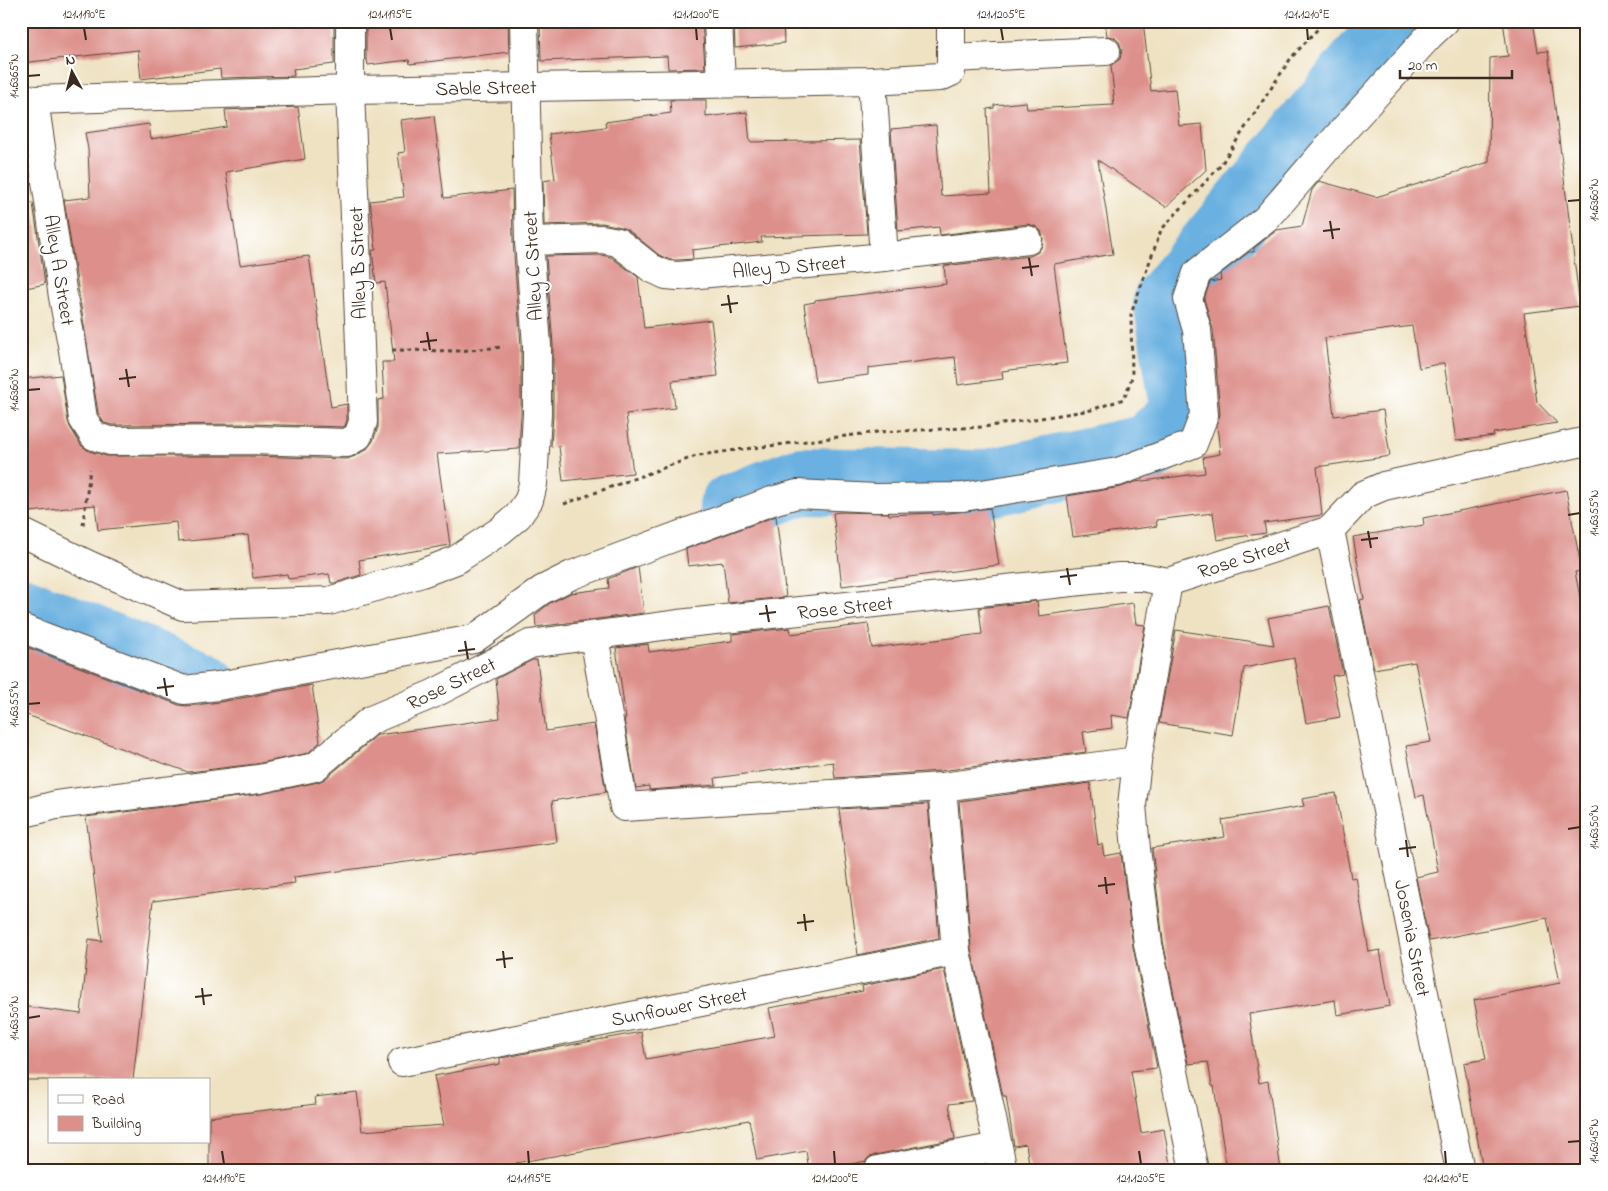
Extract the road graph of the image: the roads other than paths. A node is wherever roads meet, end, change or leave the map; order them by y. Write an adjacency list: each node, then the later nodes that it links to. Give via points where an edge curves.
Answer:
1 (350, 21): 11 (street, Alley B Street)
2 (524, 21): 10 (street, Alley C Street)
3 (718, 21): 9 (street)
4 (951, 21): 7 (street)
5 (1445, 21): 21 (street, via 1266,219 1197,273 1188,298 1197,330 1204,415 1193,444 1118,472 963,497 876,498 797,494 572,575 542,590 474,639 218,686 184,690)
6 (1106, 51): 7 (street, Sable Street)
7 (951, 65): 8 (street, Sable Street, via 940,77)
8 (872, 81): 9 (street, Sable Street); 15 (street)
9 (721, 82): 10 (street, Sable Street)
10 (526, 86): 11 (street, Sable Street); 14 (street, Alley C Street)
11 (350, 90): 12 (street, Sable Street); 16 (street, Alley B Street, via 363,422)
12 (28, 99): 16 (street, Alley A Street, via 83,419 94,436 110,441 347,443)
13 (1028, 240): 15 (street, Alley D Street)
14 (529, 242): 15 (street, Alley D Street, via 602,239 618,242 651,268 678,276); 19 (street, Alley C Street, via 536,345 534,484 529,500 518,516 456,560 422,574 329,601 183,606)
15 (884, 258)
16 (358, 436)
17 (1587, 442): 18 (street, Rose Street, via 1384,486 1363,495)
18 (1330, 530): 20 (street, Rose Street); 31 (street, Josenia Street)
19 (21, 532)
20 (1168, 582): 22 (street, Rose Street, via 1119,577); 23 (street)
21 (21, 628)
22 (594, 636): 24 (street, via 624,807); 25 (street, Rose Street, via 530,644 433,694 371,720 315,767 259,779 56,805)
23 (1137, 760): 24 (street); 30 (street, via 1132,805 1148,944)
24 (942, 787): 26 (street)
25 (21, 814)
26 (956, 951): 27 (street, Sunflower Street); 28 (street)
27 (402, 1062)
28 (1000, 1159): 29 (street)
29 (878, 1170)
30 (1194, 1170)
31 (1460, 1170)

